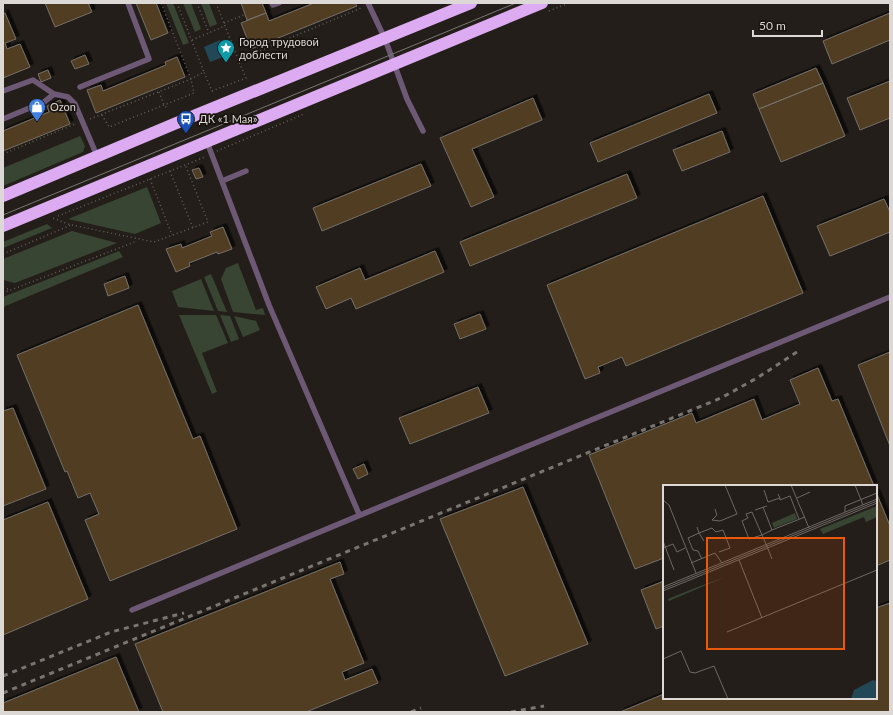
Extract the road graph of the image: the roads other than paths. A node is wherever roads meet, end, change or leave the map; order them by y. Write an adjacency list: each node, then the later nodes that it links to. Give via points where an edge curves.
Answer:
1 (128, 3): 9 (lane, via 149,59)
2 (272, 3): 3 (lane)
3 (279, 3)
4 (471, 3): 7 (highway)
5 (542, 3): 8 (highway)
6 (369, 4): 7 (lane)
7 (385, 39): 8 (lane); 15 (highway)
8 (394, 65): 13 (lane); 14 (highway)
9 (80, 87)
10 (3, 91): 11 (lane, via 33,80)
11 (54, 94): 12 (lane, via 44,102); 15 (lane, via 68,97 75,104)
12 (3, 119)
13 (423, 131)
14 (207, 142): 17 (lane); 19 (highway)
15 (97, 156): 18 (highway)
16 (246, 171): 17 (lane)
17 (222, 181): 21 (lane, via 268,305)
18 (3, 196)
19 (3, 226)
20 (890, 297): 21 (lane)
21 (359, 514): 22 (lane)
22 (132, 610)

